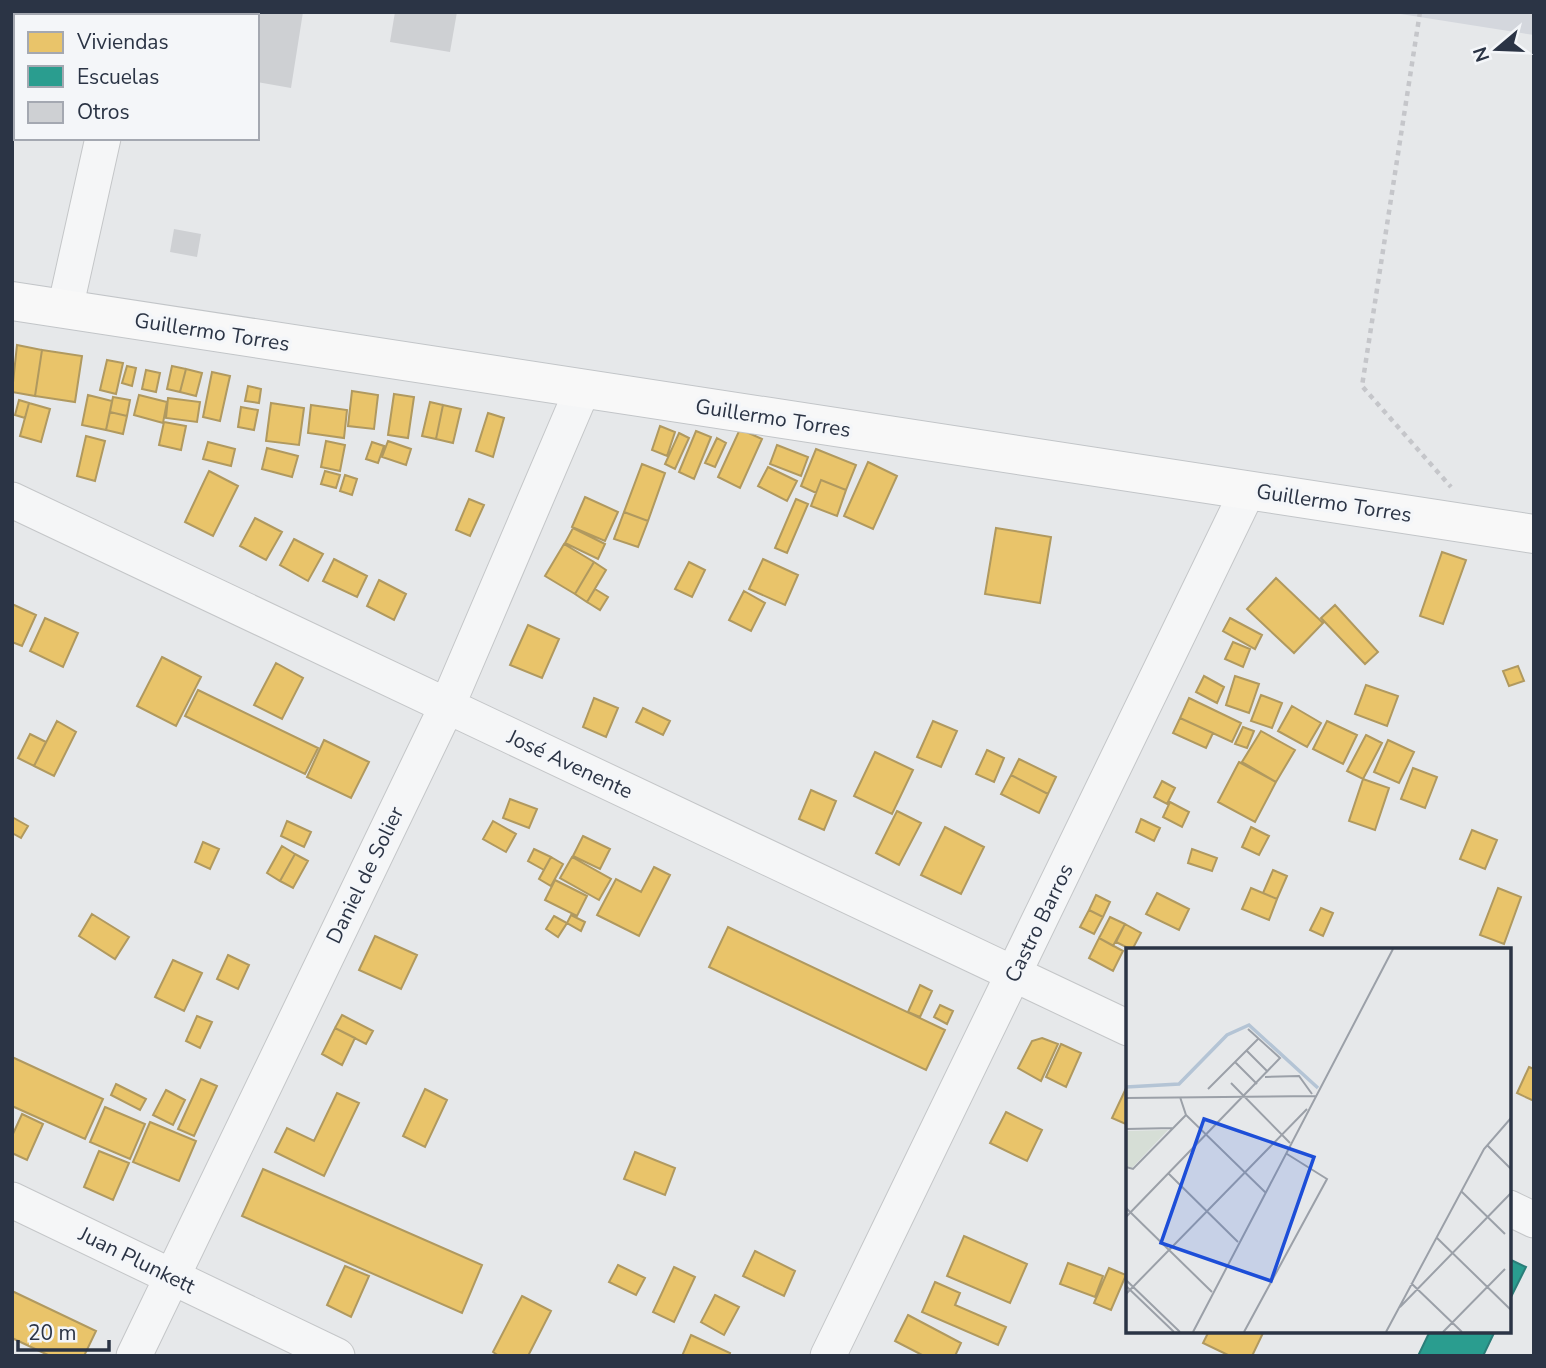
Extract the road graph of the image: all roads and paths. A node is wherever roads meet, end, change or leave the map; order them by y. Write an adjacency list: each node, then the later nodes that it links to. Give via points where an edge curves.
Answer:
1 (1420, 12): 8 (path, via 1362,386 1455,492)
2 (103, 140): 4 (street)
3 (12, 301): 4 (main road, Guillermo Torres)
4 (65, 309): 5 (main road, Guillermo Torres)
5 (583, 388): 6 (main road, Guillermo Torres); 10 (street, Daniel de Solier)
6 (1248, 490): 8 (main road, Guillermo Torres); 11 (street, Castro Barros)
7 (12, 500): 10 (street, José Avenente)
8 (1455, 522): 9 (main road, Guillermo Torres)
9 (1534, 534)
10 (447, 706): 11 (street, José Avenente); 16 (street, Daniel de Solier)
11 (1015, 974): 12 (street, José Avenente); 19 (street, Castro Barros)
12 (1126, 1027)
13 (12, 1200): 16 (street, Juan Plunkett)
14 (1511, 1209): 15 (street)
15 (1534, 1220)
16 (173, 1278): 17 (street, Daniel de Solier); 18 (street, Juan Plunkett)
17 (135, 1356)
18 (337, 1356)
19 (828, 1356)

